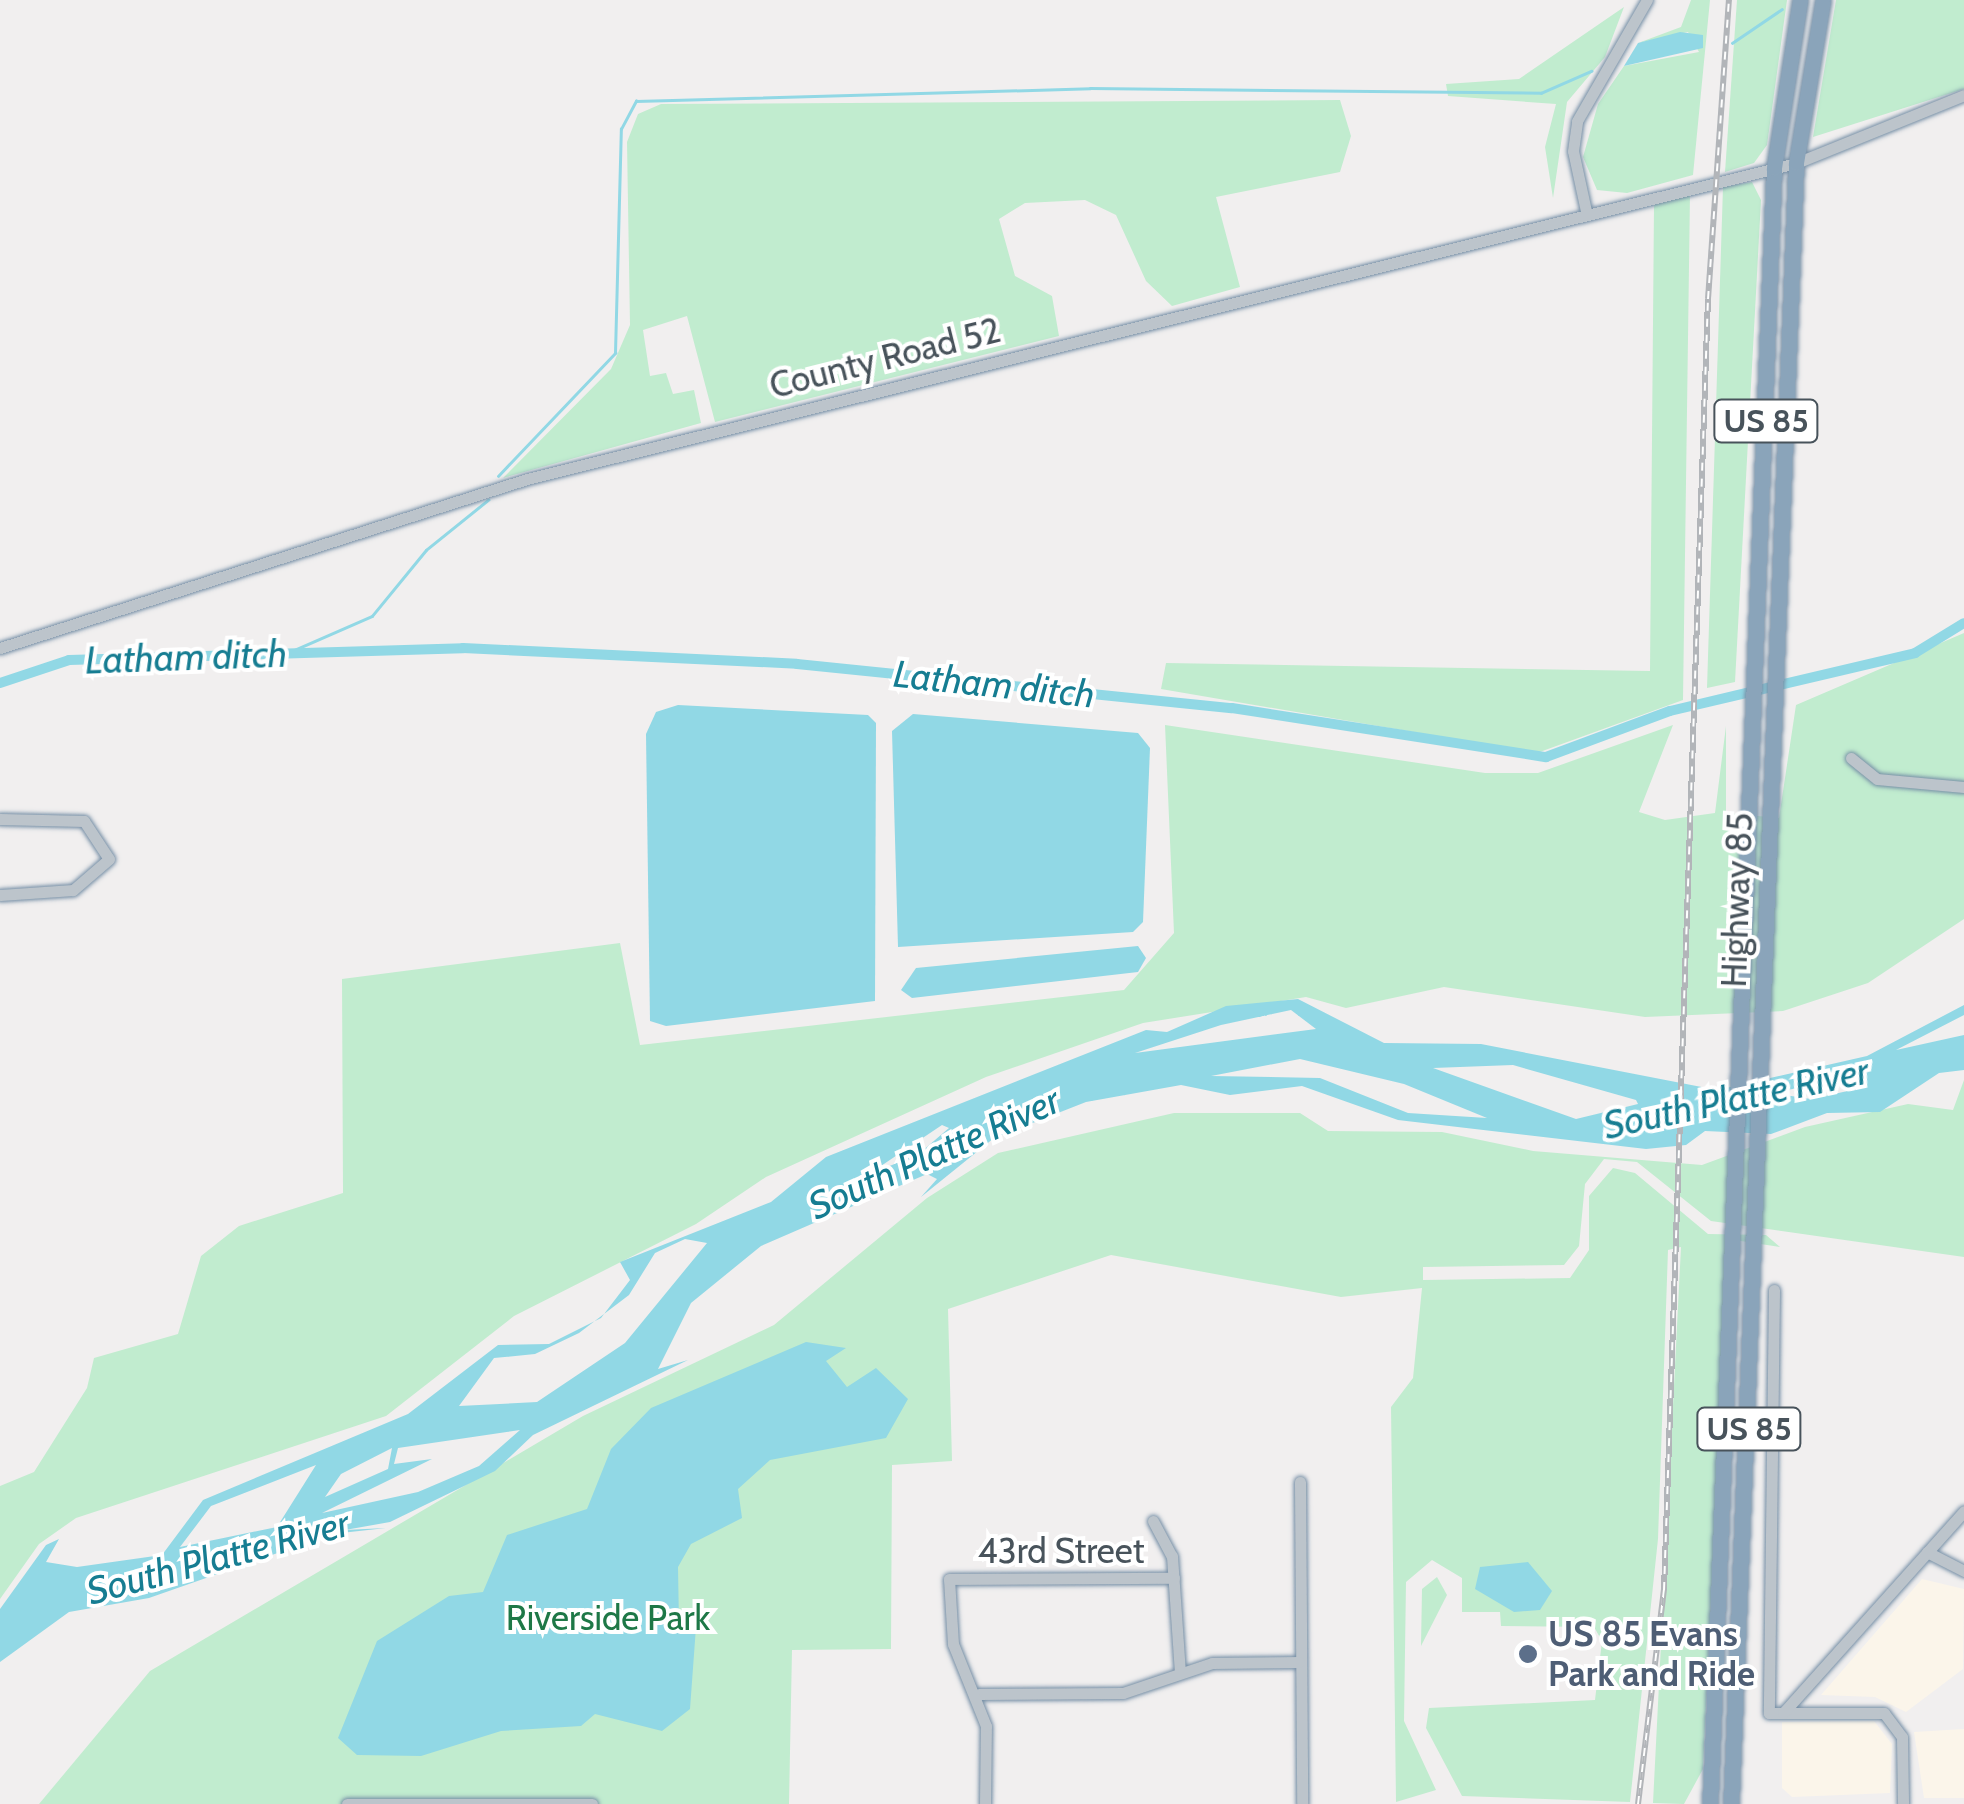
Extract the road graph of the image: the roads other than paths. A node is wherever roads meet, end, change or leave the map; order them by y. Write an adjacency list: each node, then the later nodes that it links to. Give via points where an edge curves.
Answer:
1 (1647, 0): 7 (street, via 1578,121 1573,151)
2 (1800, 0): 6 (highway, Highway 85 / US 85)
3 (1823, 0): 5 (highway, Highway 85 / US 85)
4 (1964, 96): 5 (street, County Road 52)
5 (1796, 162): 6 (street, County Road 52); 29 (highway, Highway 85 / US 85)
6 (1774, 168): 7 (street, County Road 52); 28 (highway, Highway 85 / US 85)
7 (1586, 211): 8 (street, County Road 52, via 527,479)
8 (0, 648)
9 (1851, 758): 10 (street, via 1877,779)
10 (1964, 788)
11 (0, 819): 12 (street, via 84,821 110,859 73,890)
12 (0, 895)
13 (1774, 1290): 23 (street, via 1769,1713)
14 (1300, 1482): 20 (street)
15 (1964, 1512): 17 (street)
16 (1153, 1521): 19 (street, via 1168,1540)
17 (1927, 1552): 18 (street); 23 (street)
18 (1964, 1571)
19 (1174, 1578): 21 (street); 22 (street, 43rd Street, via 949,1579 953,1644)
20 (1299, 1662): 21 (street); 27 (street)
21 (1180, 1672): 22 (street, via 1124,1693)
22 (979, 1694): 26 (street)
23 (1783, 1713): 30 (street, via 1890,1718 1902,1738)
24 (347, 1804): 25 (street)
25 (592, 1804)
26 (985, 1804)
27 (1302, 1804)
28 (1710, 1804)
29 (1731, 1804)
30 (1903, 1804)

